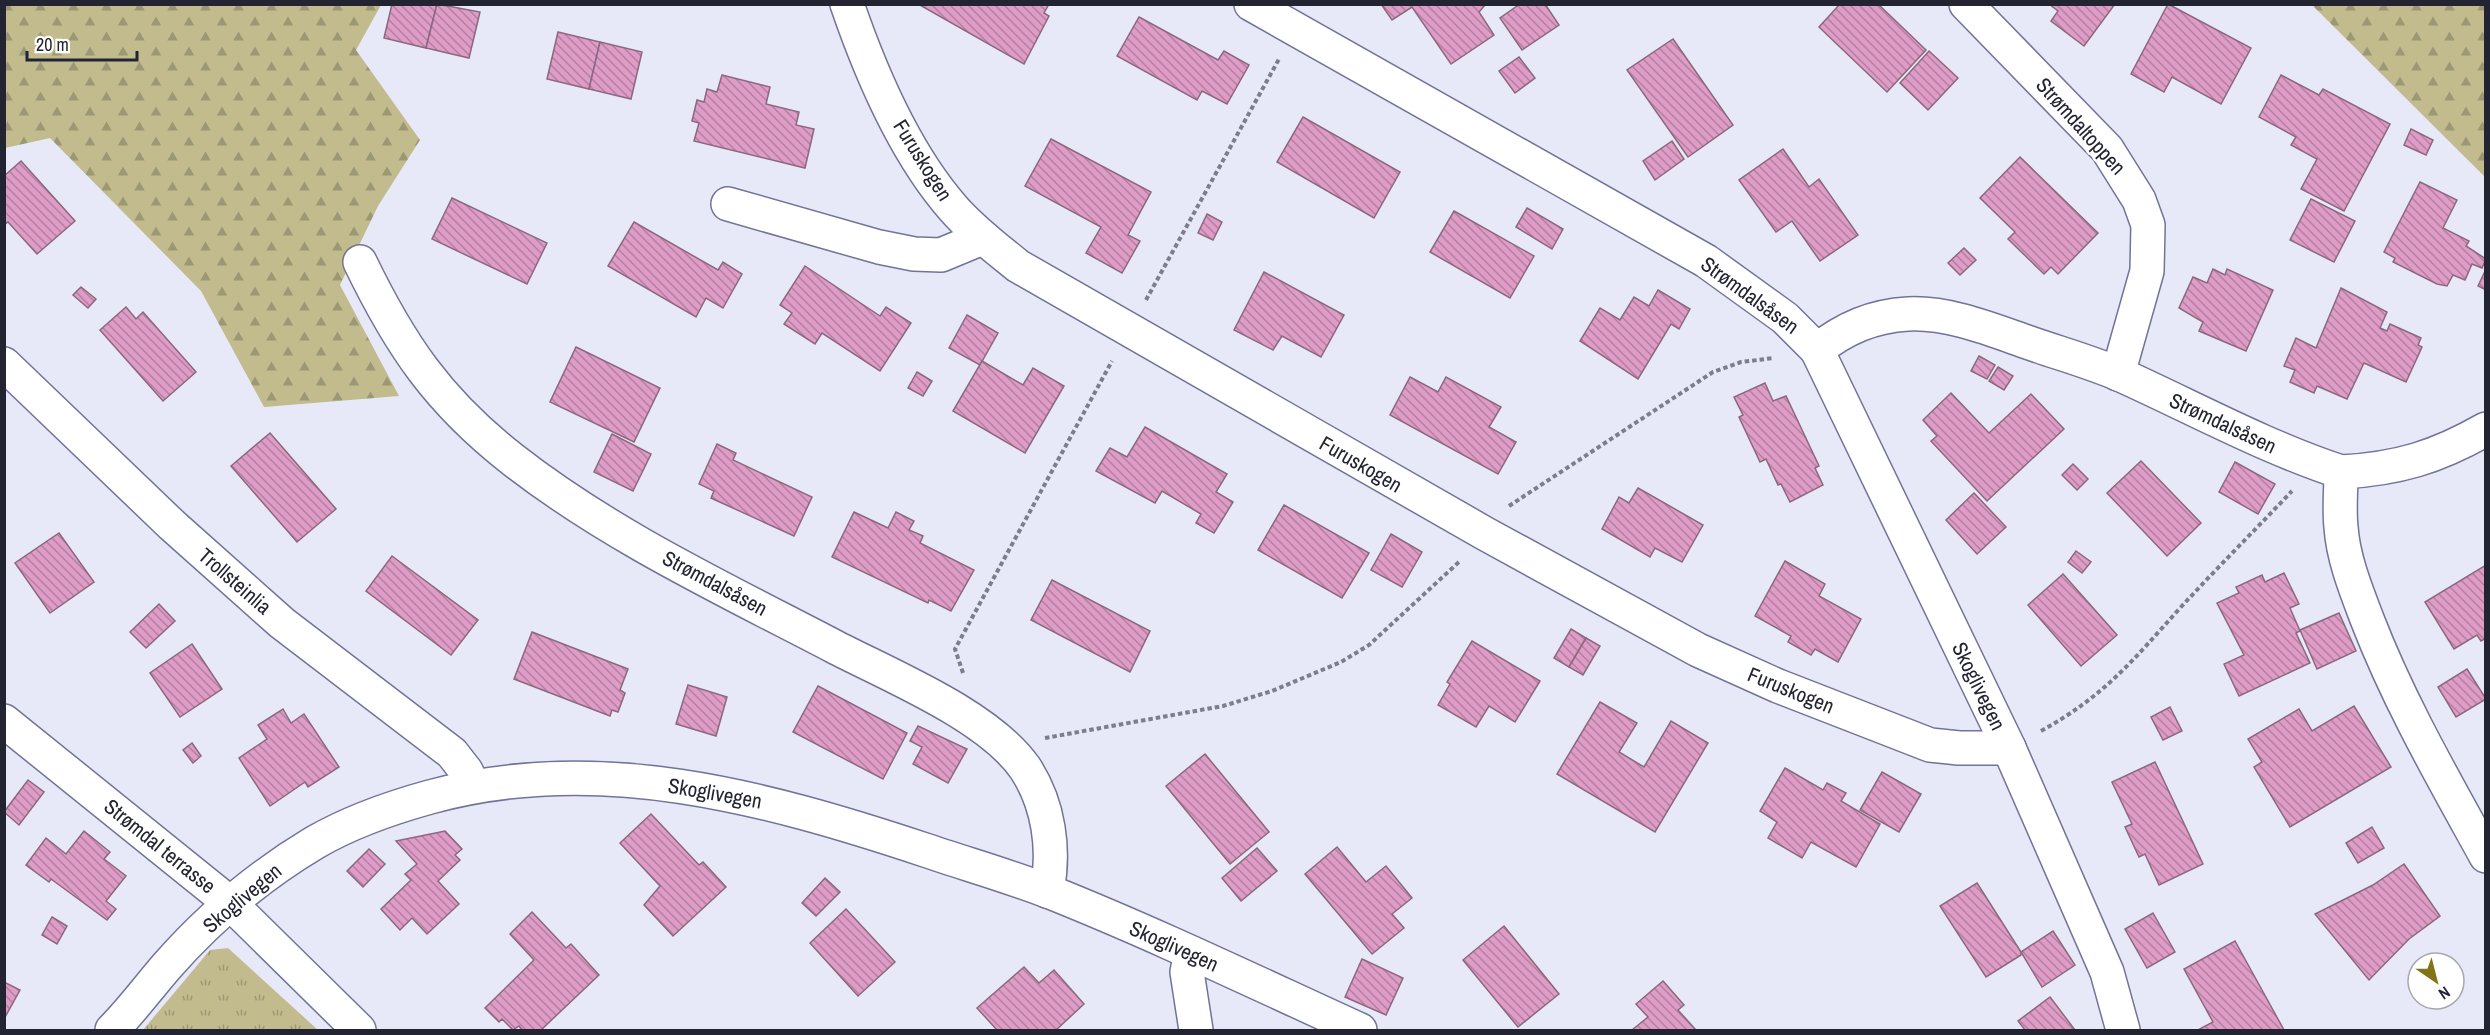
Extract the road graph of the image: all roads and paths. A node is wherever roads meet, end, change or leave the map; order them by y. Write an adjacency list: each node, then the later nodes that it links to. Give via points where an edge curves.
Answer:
1 (847, 4): 5 (street, Furuskogen, via 876,78 913,150 932,182)
2 (1966, 4): 9 (street, Strømdaltoppen, via 2107,149 2139,200 2148,225 2147,271)
3 (1251, 5): 7 (street, Strømdalsåsen, via 1706,261 1755,294)
4 (728, 204): 5 (street, via 914,254 941,255)
5 (982, 238): 12 (street, Furuskogen, via 1018,266 1071,298)
6 (360, 261): 15 (street, Strømdalsåsen, via 385,314 414,360 443,397 512,459 551,488 654,550 941,702 976,723)
7 (1814, 346): 9 (street, Strømdalsåsen, via 1858,324 1911,314 1985,328); 12 (path, via 1713,372 1583,460 1511,503); 14 (street, Skoglivegen)
8 (4, 364): 16 (street, Trollsteinlia, via 172,525 282,623 452,753)
9 (2118, 374): 11 (street, Strømdalsåsen)
10 (2486, 429): 11 (street, Strømdalsåsen, via 2422,459 2383,470)
11 (2329, 468): 14 (path, via 2180,608 2100,694); 17 (street, via 2347,560 2384,663)
12 (1484, 533): 14 (street, Furuskogen, via 1698,650 1778,686 1930,745); 15 (path, via 1391,627 1341,662 1272,691 1223,706 1059,734 1038,740)
13 (4, 721): 19 (street, Strømdal terrasse)
14 (2009, 748): 25 (street, Skoglivegen, via 2107,972)
15 (1014, 755): 18 (street, Strømdalsåsen, via 1029,774 1044,810 1050,839)
16 (473, 785): 18 (street, Skoglivegen, via 558,776 629,779 696,788 830,819); 19 (street, Skoglivegen, via 356,821 268,873)
17 (2486, 856)
18 (1047, 891): 20 (street, Skoglivegen)
19 (231, 904): 21 (street, Skoglivegen, via 169,964); 22 (street, Strømdal terrasse)
20 (1191, 953): 23 (street, via 1187,972); 24 (street, Skoglivegen)
21 (112, 1030)
22 (359, 1030)
23 (1196, 1030)
24 (1360, 1030)
25 (2123, 1030)

